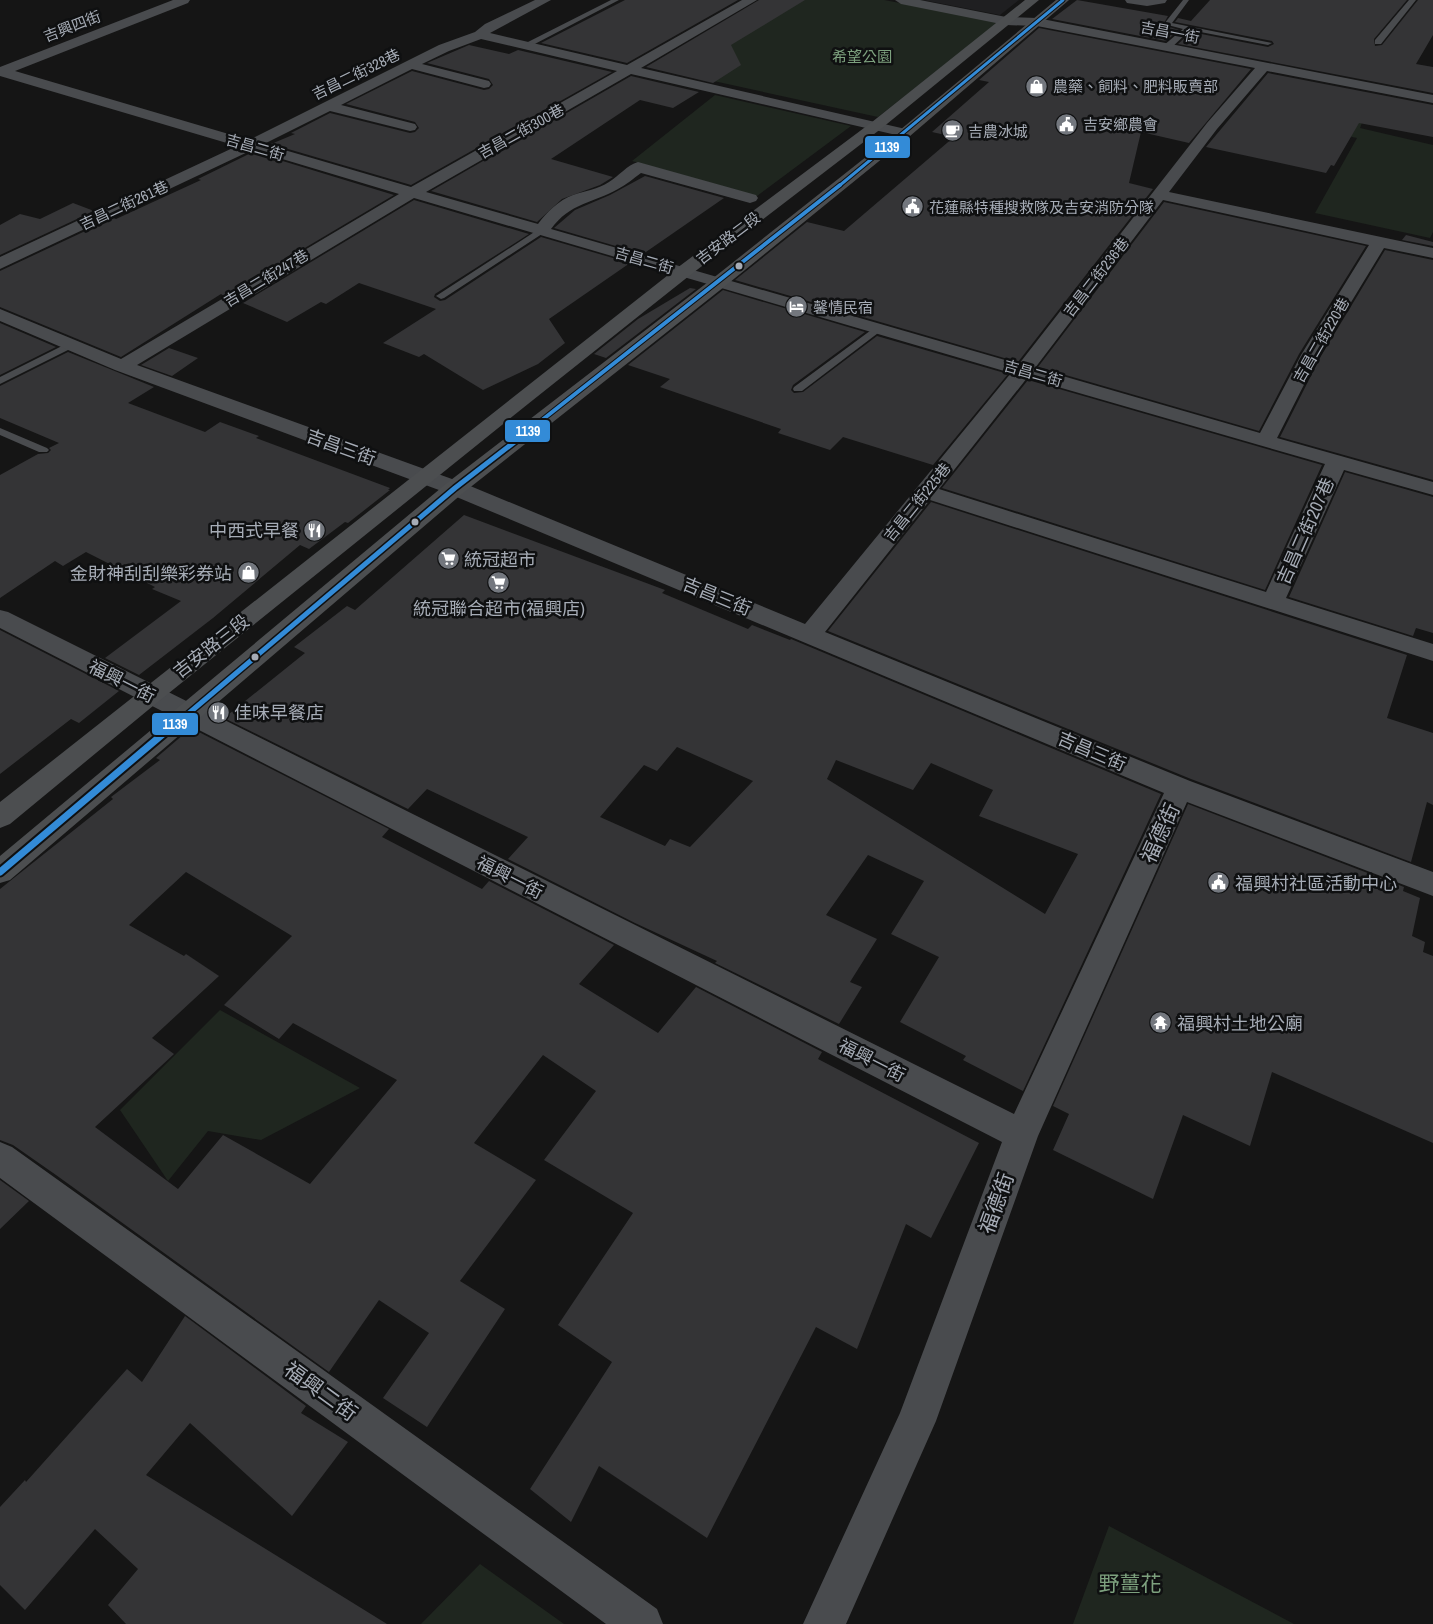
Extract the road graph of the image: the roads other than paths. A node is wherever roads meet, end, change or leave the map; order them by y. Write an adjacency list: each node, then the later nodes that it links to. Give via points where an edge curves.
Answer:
1 (184, 0): 23 (street, 吉興四街)
2 (545, 0): 15 (street, 吉昌二街328巷)
3 (616, 0): 18 (lane)
4 (751, 0): 22 (street, 吉昌二街300巷)
5 (901, 0): 12 (street, 吉昌一街)
6 (1033, 0): 12 (main road, 吉安路二段)
7 (1063, 0): 13 (main road, 吉安路二段)
8 (1131, 0): 9 (street)
9 (1161, 0)
10 (1186, 0): 14 (lane, via 1167,24)
11 (1413, 0): 16 (lane)
12 (1006, 21): 13 (street, 吉昌一街); 27 (main road, 吉安路二段)
13 (1037, 22): 19 (street, 吉昌一街); 29 (main road, 吉安路二段)
14 (1188, 28): 17 (lane); 19 (lane)
15 (480, 35): 18 (street); 20 (street, 吉昌二街328巷)
16 (1378, 42)
17 (1268, 43)
18 (526, 45): 22 (street)
19 (1166, 48): 21 (street, 吉昌一街)
20 (410, 65): 24 (street); 26 (street, 吉昌二街328巷)
21 (1263, 67): 25 (street, 吉昌一街); 32 (street, 吉昌二街236巷, via 1212,126)
22 (630, 70): 27 (street); 31 (street, 吉昌二街300巷)
23 (0, 71): 30 (street, 吉昌二街)
24 (484, 84)
25 (1433, 99)
26 (328, 106): 28 (street); 30 (street, 吉昌二街328巷)
27 (877, 125): 29 (street); 38 (main road, 吉安路二段)
28 (410, 127)
29 (905, 132): 39 (main road, 吉安路二段)
30 (248, 146): 31 (street, 吉昌二街); 37 (street, 吉昌二街261巷)
31 (412, 193): 34 (street, 吉昌二街); 44 (street, 吉昌二街247巷)
32 (1160, 195): 35 (street); 45 (street, 吉昌二街236巷)
33 (750, 198): 34 (street, via 638,167 616,185 577,199 553,215)
34 (542, 230): 38 (street, 吉昌二街); 40 (lane)
35 (1380, 241): 36 (street); 49 (street, 吉昌二街220巷, via 1310,356)
36 (1433, 253)
37 (0, 264)
38 (683, 272): 39 (street, 吉昌二街); 52 (main road, 吉安路二段)
39 (718, 283): 42 (street, 吉昌二街); 53 (main road, 吉安路二段)
40 (440, 296)
41 (0, 314): 43 (street, 吉昌三街)
42 (878, 328): 45 (street, 吉昌二街); 47 (lane)
43 (72, 344): 44 (street, 吉昌三街); 46 (lane)
44 (122, 366): 52 (street, 吉昌三街)
45 (1024, 370): 49 (street, 吉昌二街); 55 (street, 吉昌二街225巷)
46 (0, 381)
47 (798, 389)
48 (0, 431): 50 (lane)
49 (1266, 440): 51 (street, 吉昌二街)
50 (43, 450)
51 (1337, 461): 54 (street, 吉昌二街); 56 (street, 吉昌二街207巷)
52 (424, 478): 53 (street, 吉昌三街); 60 (main road, 吉安路三段)
53 (455, 488): 58 (street, 吉昌三街); 61 (main road, 吉安路三段)
54 (1433, 488)
55 (926, 492): 56 (street); 58 (street, 吉昌二街225巷)
56 (1273, 602): 59 (street)
57 (0, 618): 60 (street, 福興一街)
58 (810, 634): 62 (street, 吉昌三街)
59 (1433, 653)
60 (150, 695): 61 (street, 福興一街); 63 (main road, 吉安路三段)
61 (186, 714): 64 (main road, 吉安路三段); 66 (street, 福興一街)
62 (1180, 788): 65 (street, 吉昌三街); 66 (street, 福德街)
63 (0, 817)
64 (0, 872)
65 (1433, 884)
66 (1021, 1135): 69 (street, 福德街, via 917,1421)
67 (0, 1158): 68 (street, 福興二街)
68 (642, 1624)
69 (824, 1624)

